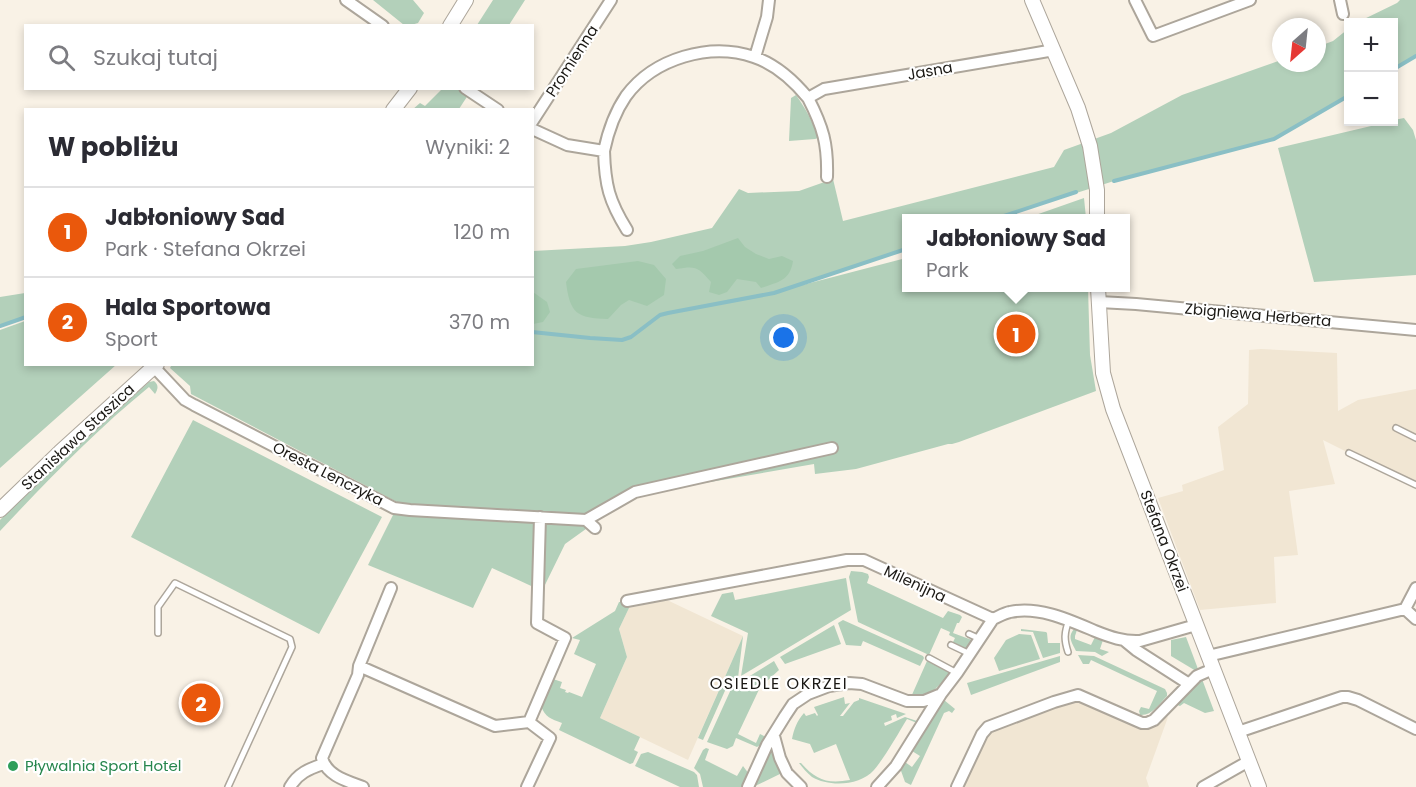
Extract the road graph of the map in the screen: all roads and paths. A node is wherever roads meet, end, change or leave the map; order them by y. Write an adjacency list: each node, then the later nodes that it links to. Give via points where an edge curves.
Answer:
1 (346, 0): 10 (street)
2 (466, 0): 11 (street)
3 (611, 0): 19 (street, Promienna)
4 (769, 0): 13 (street)
5 (1032, 0): 12 (street)
6 (1135, 0): 7 (street, via 1152,36)
7 (1250, 0)
8 (1340, 0): 9 (street)
9 (1343, 14)
10 (380, 24)
11 (451, 24)
12 (1054, 50): 16 (street, Jasna, via 824,89); 23 (street, via 1090,146)
13 (755, 57): 16 (street, via 785,74); 21 (street, via 713,51 665,64 627,96 615,116)
14 (408, 90): 17 (street)
15 (468, 90): 18 (street)
16 (808, 98): 22 (street, via 826,146)
17 (395, 108)
18 (495, 108)
19 (534, 119)
20 (534, 130): 21 (street, via 567,145)
21 (604, 151): 24 (street, via 608,191)
22 (826, 177)
23 (1097, 214)
24 (627, 230)
25 (1098, 292): 26 (street, Stefana Okrzei)
26 (1099, 303): 27 (street, Zbigniewa Herberta); 45 (street, Stefana Okrzei, via 1103,373 1113,409)
27 (1416, 330)
28 (155, 366): 34 (street, Stanisława Staszica); 35 (street, Oresta Lenczyka, via 194,405 394,508)
29 (1396, 428): 30 (lane)
30 (1416, 438)
31 (832, 448): 36 (street, via 635,492)
32 (1349, 453): 33 (lane)
33 (1416, 485)
34 (0, 510)
35 (540, 518): 36 (street, Oresta Lenczyka); 59 (street, via 537,622 565,638)
36 (586, 520): 37 (street)
37 (595, 528)
38 (391, 588): 55 (street)
39 (1416, 588): 41 (street)
40 (627, 601): 42 (street, Milenijna, via 864,560)
41 (1411, 605): 43 (street); 54 (street)
42 (993, 619): 44 (street, via 1009,612 1031,611); 48 (street)
43 (1416, 619)
44 (1069, 621): 49 (street); 51 (lane, via 1064,635)
45 (1196, 625): 49 (street, via 1140,641); 54 (street, Stefana Okrzei)
46 (158, 633): 65 (lane, via 158,608 175,583 290,639 292,647)
47 (969, 634): 48 (lane)
48 (980, 639): 52 (street)
49 (1125, 641): 57 (street)
50 (951, 645): 52 (lane)
51 (1068, 652)
52 (970, 654): 56 (street)
53 (929, 657): 56 (lane)
54 (1211, 663): 57 (street); 61 (street, Stefana Okrzei)
55 (359, 666): 59 (street, via 495,726); 64 (street, via 322,758)
56 (957, 673): 58 (street)
57 (1190, 684): 72 (street, via 1147,723 1078,695 988,727)
58 (941, 694): 62 (street, via 915,702 852,682 831,686 794,704); 71 (street, via 896,766)
59 (529, 722): 68 (street, via 550,738)
60 (1416, 729): 61 (street, via 1348,696)
61 (1238, 732): 63 (street, Stefana Okrzei)
62 (774, 736): 69 (street); 70 (street, via 787,773)
63 (1249, 761): 73 (street); 74 (street, Stefana Okrzei)
64 (324, 764): 66 (street, via 305,770); 67 (street, via 334,775)
65 (228, 787)
66 (290, 787)
67 (363, 787)
68 (527, 787)
69 (748, 787)
70 (801, 787)
71 (877, 787)
72 (957, 787)
73 (1203, 787)
74 (1259, 787)

